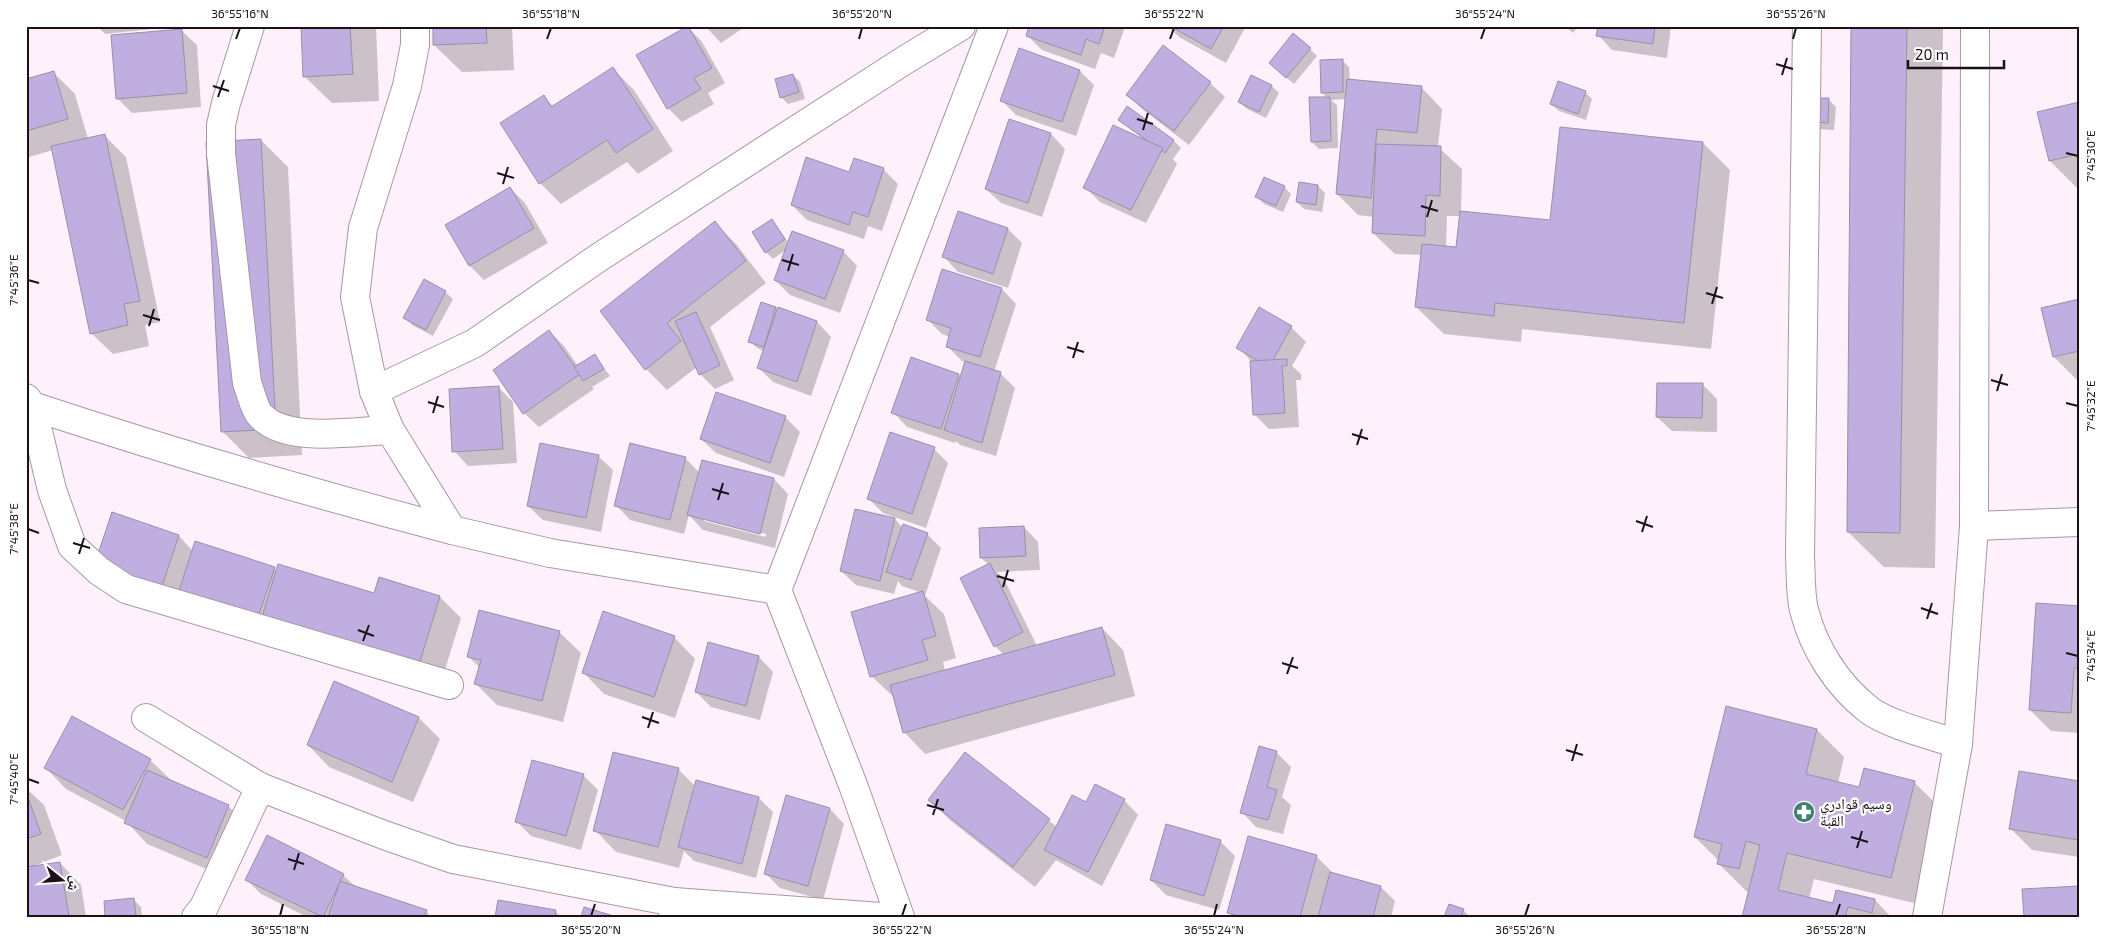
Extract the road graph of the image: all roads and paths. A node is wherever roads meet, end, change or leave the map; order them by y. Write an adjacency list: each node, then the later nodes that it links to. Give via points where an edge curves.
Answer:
1 (250, 26): 9 (street, via 221,125 221,154 247,384 260,415 278,428 296,433)
2 (415, 26): 7 (street, via 415,45 407,86 363,228 355,297)
3 (962, 26): 7 (street, via 610,251 475,343)
4 (994, 26): 13 (street)
5 (1807, 26): 16 (street, via 1800,556 1804,608 1814,641 1829,668 1870,711)
6 (1975, 26): 11 (street)
7 (374, 391): 9 (street)
8 (29, 402): 12 (street, via 151,445 307,492); 14 (street, via 52,490 72,546 99,571 126,589)
9 (390, 430): 12 (street)
10 (2079, 522): 11 (street)
11 (1974, 526): 16 (street)
12 (452, 530): 13 (street, via 550,553)
13 (776, 590): 21 (street, via 853,785)
14 (449, 685)
15 (146, 718): 17 (street)
16 (1958, 744): 22 (street)
17 (260, 787): 18 (street, via 453,859); 19 (street, via 204,907)
18 (674, 910): 20 (street)
19 (196, 917)
20 (881, 917)
21 (900, 917)
22 (1927, 917)

